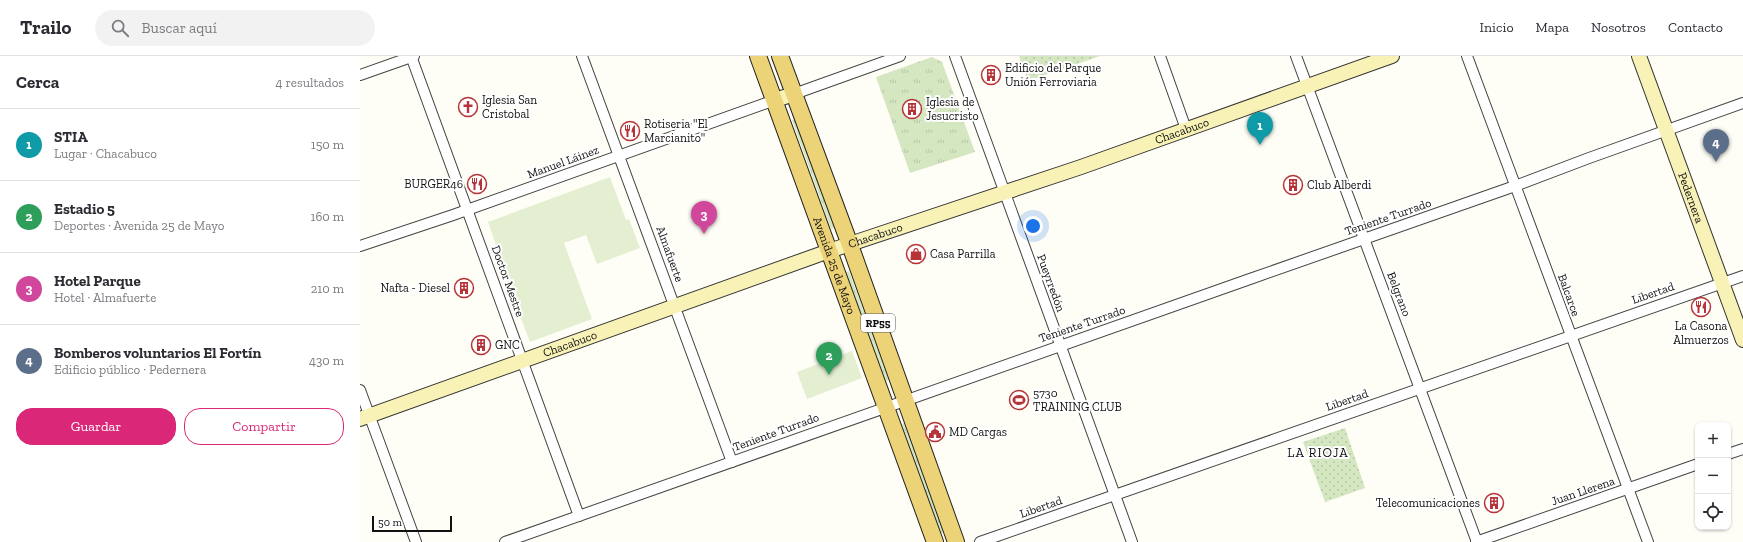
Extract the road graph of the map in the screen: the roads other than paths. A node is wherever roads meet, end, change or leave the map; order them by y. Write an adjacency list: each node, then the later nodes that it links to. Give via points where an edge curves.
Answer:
1 (412, 56): 12 (street); 22 (street, Doctor Mestre)
2 (582, 56): 19 (street, Almafuerte)
3 (758, 56): 15 (main road, Avenida 25 de Mayo / RP55)
4 (780, 56): 14 (main road, Avenida 25 de Mayo / RP55)
5 (900, 56): 14 (street)
6 (955, 56): 21 (street, Pueyrredón)
7 (1160, 56): 17 (street)
8 (1296, 56): 13 (street, Belgrano)
9 (1392, 56): 13 (street, Chacabuco)
10 (1467, 56): 20 (street, Balcarce)
11 (1639, 56): 18 (street, Pedernera)
12 (360, 74)
13 (1306, 86): 17 (street, Chacabuco); 23 (street, Belgrano)
14 (794, 94): 15 (street); 24 (main road, Avenida 25 de Mayo / RP55)
15 (775, 100): 19 (street, Manuel Láinez); 26 (main road, Avenida 25 de Mayo / RP55)
16 (1743, 103): 18 (street, Teniente Turrado)
17 (1186, 129): 21 (street, Chacabuco)
18 (1667, 130): 20 (street, Teniente Turrado); 28 (street, Pedernera)
19 (620, 156): 22 (street, Manuel Láinez); 29 (street, Almafuerte)
20 (1515, 186): 23 (street, Teniente Turrado); 30 (street, Balcarce)
21 (1004, 192): 24 (street, Chacabuco); 32 (street, Pueyrredón)
22 (468, 210): 25 (street, Manuel Láinez); 33 (street, Doctor Mestre)
23 (1364, 238): 32 (street, Teniente Turrado); 34 (street, Belgrano)
24 (850, 245): 26 (street, Chacabuco); 36 (main road, Avenida 25 de Mayo / RP55)
25 (360, 246)
26 (829, 252): 29 (street, Chacabuco); 37 (main road, Avenida 25 de Mayo / RP55)
27 (1743, 276): 28 (street, Libertad)
28 (1722, 283): 30 (street, Libertad); 31 (street, Pedernera)
29 (676, 307): 33 (street, Chacabuco); 41 (street, Almafuerte)
30 (1570, 336): 34 (street, Libertad); 43 (street, Balcarce)
31 (1743, 340)
32 (1060, 345): 36 (street, Teniente Turrado); 44 (street, Pueyrredón)
33 (524, 361): 38 (street, Chacabuco); 45 (street, Doctor Mestre)
34 (1420, 388): 44 (street, Libertad); 52 (street, Belgrano)
35 (360, 390): 38 (street)
36 (906, 401): 37 (street, Teniente Turrado); 49 (main road, Avenida 25 de Mayo / RP55)
37 (886, 407): 41 (street, Teniente Turrado); 48 (main road, Avenida 25 de Mayo / RP55)
38 (365, 417): 46 (street)
39 (1743, 449): 40 (street)
40 (1731, 453)
41 (732, 462): 45 (street, Teniente Turrado)
42 (1695, 465): 43 (street, Juan Llerena)
43 (1629, 489): 52 (street, Juan Llerena); 53 (street, Balcarce)
44 (1115, 495): 50 (street, Libertad); 51 (street, Pueyrredón)
45 (579, 516): 47 (street, Teniente Turrado)
46 (416, 542)
47 (505, 542)
48 (935, 542)
49 (956, 542)
50 (980, 542)
51 (1132, 542)
52 (1477, 542)
53 (1648, 542)

